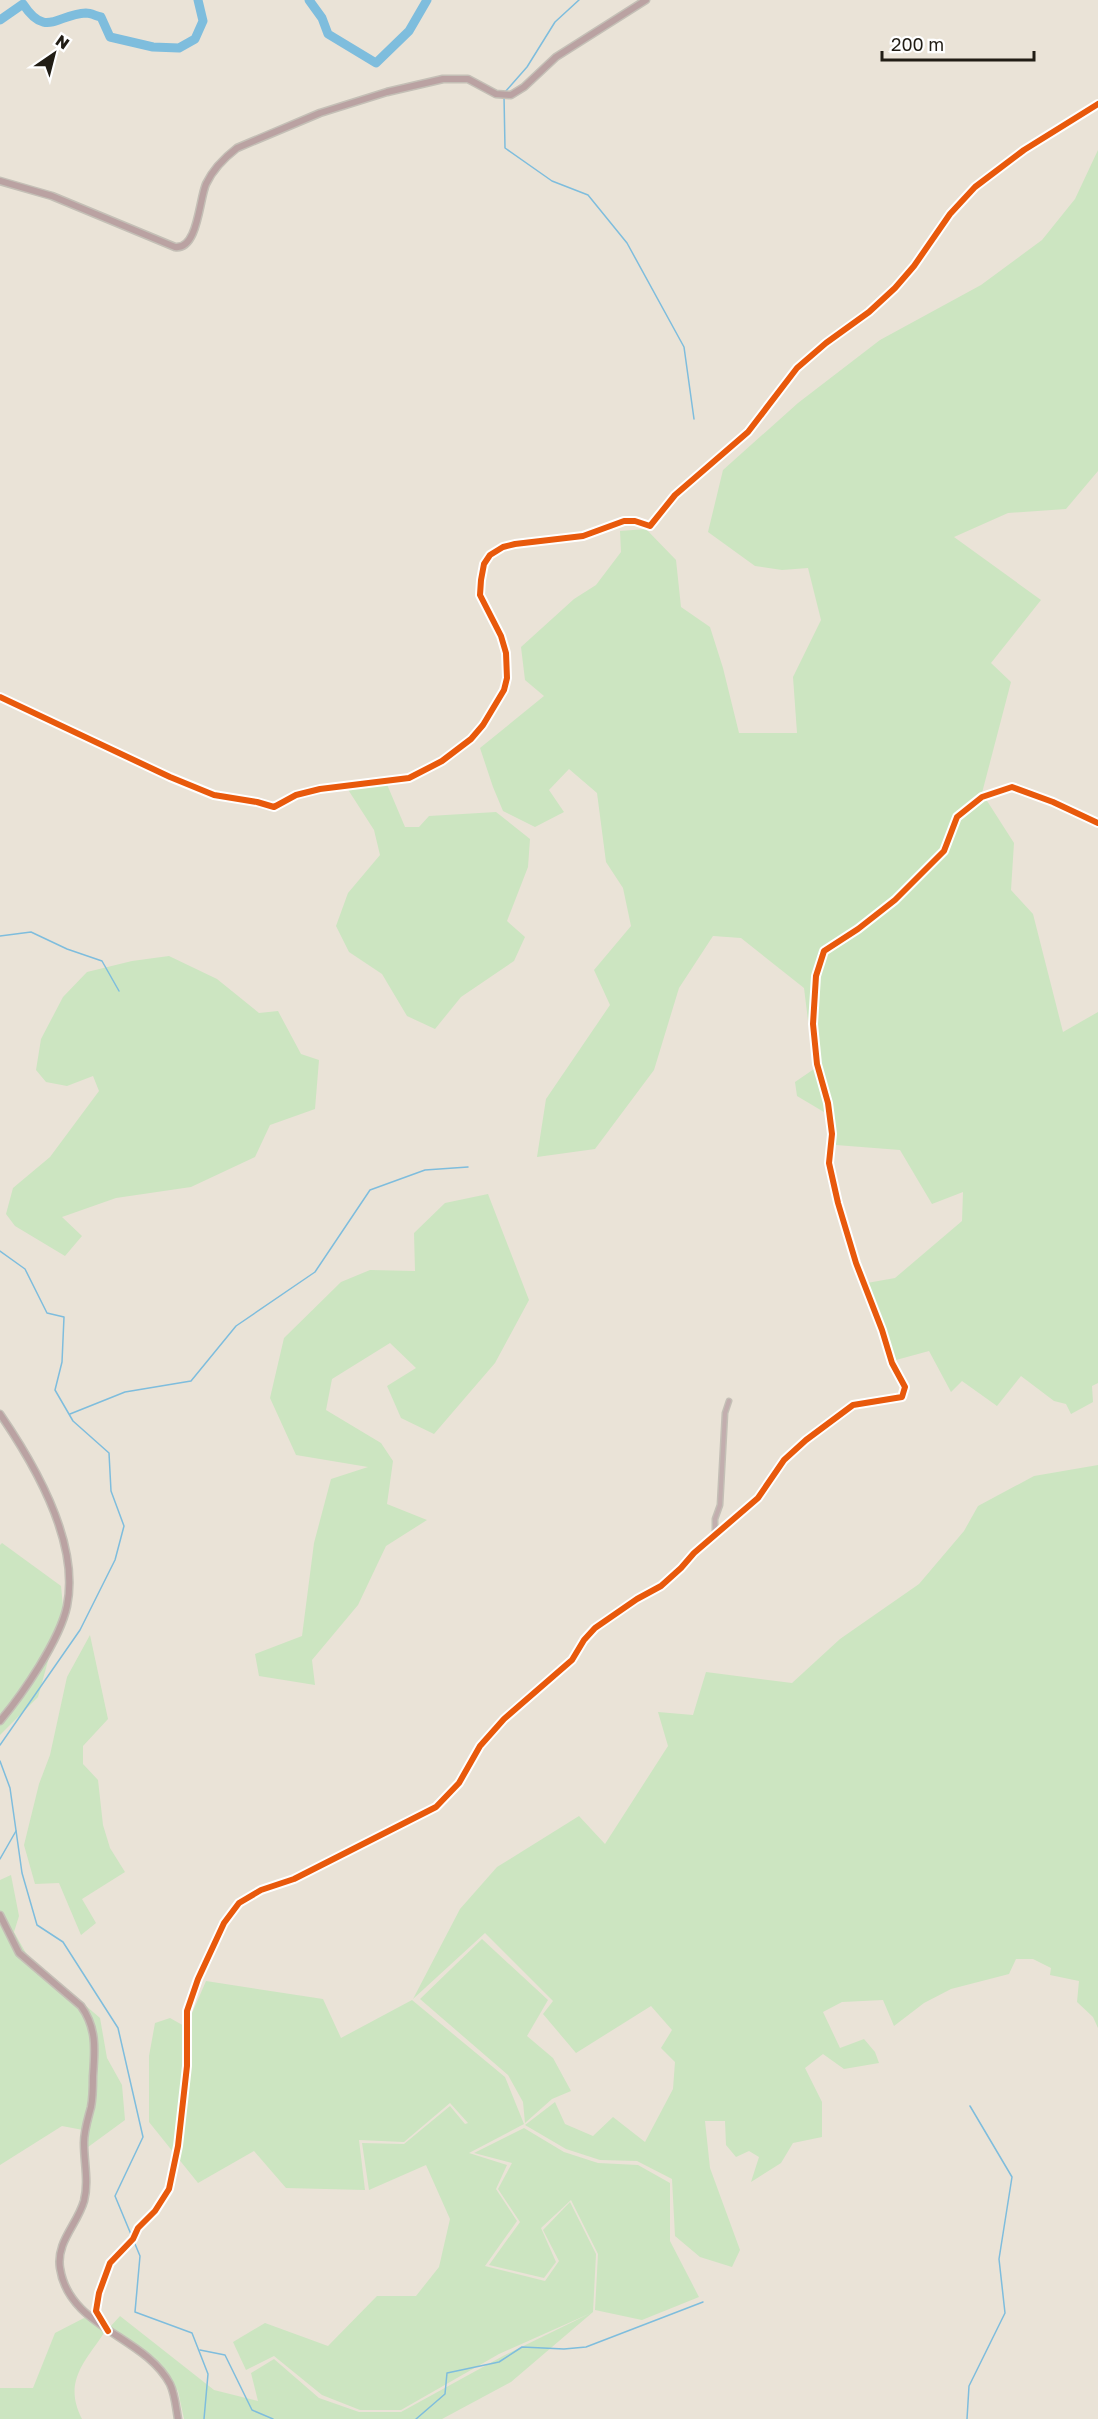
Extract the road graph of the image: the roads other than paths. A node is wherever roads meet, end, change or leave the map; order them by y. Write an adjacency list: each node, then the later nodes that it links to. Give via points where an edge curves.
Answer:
1 (646, 0): 3 (street, via 556,57 511,95 496,94 468,79 443,79 320,113 237,148 206,184 194,233 184,247 175,247 52,196)
2 (1098, 104): 4 (street, via 1051,131 975,187 895,288 797,368 748,432 675,495 650,526 624,521 592,534 514,544 490,555 482,569 480,594 506,653 504,690 478,732 423,772 399,781 320,789 296,795 274,807 201,790)
3 (0, 181)
4 (0, 697)
5 (1098, 823): 8 (street, via 1012,788 982,797 957,817 944,851 911,884 858,929 824,951 816,976 813,1024 832,1134 829,1163 856,1263 904,1387 902,1397 853,1405 806,1440 784,1460 758,1498)
6 (729, 1401): 8 (street)
7 (0, 1414): 9 (street, via 53,1510 68,1559 69,1578 67,1605 57,1633)
8 (715, 1534): 11 (street, via 661,1586 595,1628 572,1660 504,1719 480,1746 459,1783 436,1807 239,1903 224,1923 187,2012 187,2066 169,2189 133,2239 110,2263 99,2293 96,2311)
9 (0, 1721)
10 (0, 1915): 11 (street, via 19,1953 81,2006 93,2028 92,2094 84,2143 86,2191 59,2259 69,2293 84,2313)
11 (108, 2331): 12 (street, via 157,2367 170,2385)
12 (178, 2419)

